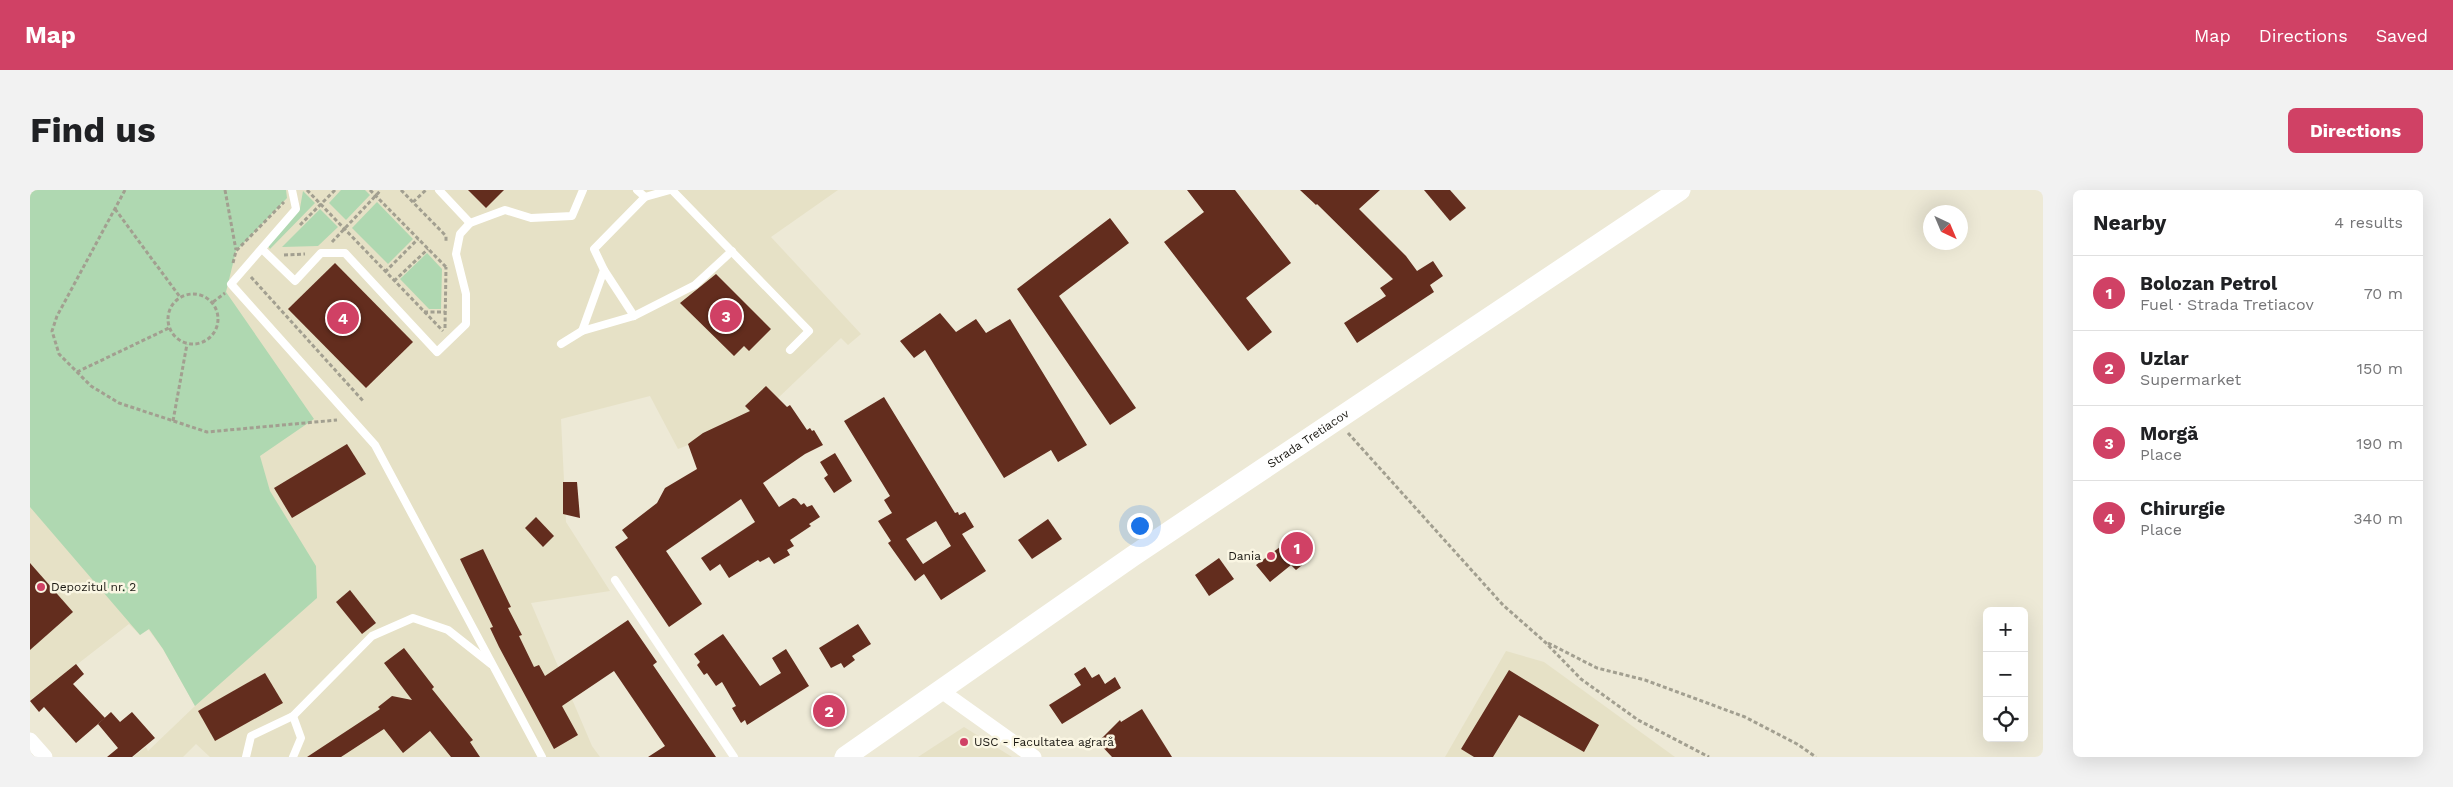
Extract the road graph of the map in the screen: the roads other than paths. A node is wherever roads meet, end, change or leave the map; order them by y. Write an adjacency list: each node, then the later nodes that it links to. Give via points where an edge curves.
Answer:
1 (292, 190): 9 (lane, via 296,209)
2 (439, 190): 8 (lane)
3 (583, 190): 8 (lane, via 572,216 531,218 505,210)
4 (638, 190): 7 (lane)
5 (671, 190): 7 (lane); 10 (lane)
6 (1680, 190): 18 (street, Strada Tretiacov, via 1133,556)
7 (645, 197): 11 (lane, via 594,249)
8 (470, 223): 9 (lane, via 460,234 456,254 466,294 466,324 437,352 345,253 321,253 295,281)
9 (262, 249): 17 (lane, via 231,284 374,445)
10 (732, 251): 12 (lane, via 695,285); 15 (lane, via 809,331)
11 (604, 270): 12 (lane); 13 (lane)
12 (634, 316): 13 (lane)
13 (582, 331): 14 (lane)
14 (561, 344)
15 (790, 350)
16 (615, 580): 25 (lane)
17 (495, 667): 19 (lane, via 448,630 413,618 372,636); 24 (lane)
18 (940, 690): 26 (street, Strada Tretiacov); 27 (street)
19 (293, 716): 22 (lane, via 250,736); 23 (lane, via 301,738)
20 (30, 740): 21 (street)
21 (45, 757)
22 (246, 757)
23 (293, 757)
24 (542, 757)
25 (734, 757)
26 (845, 757)
27 (1034, 757)

